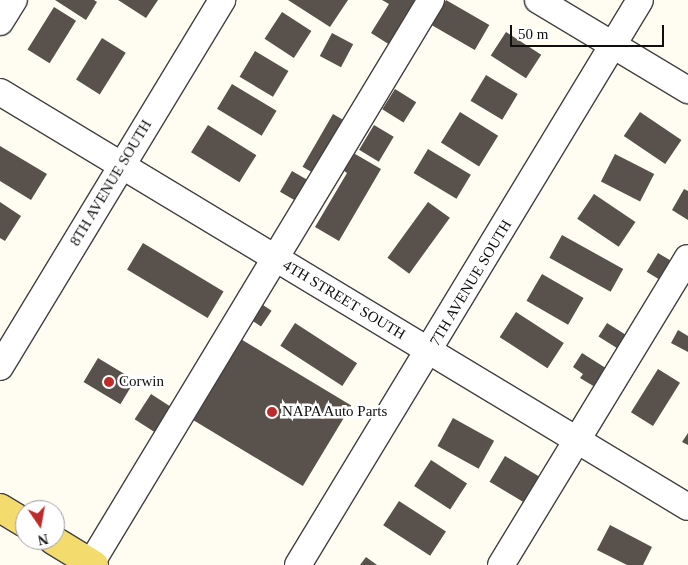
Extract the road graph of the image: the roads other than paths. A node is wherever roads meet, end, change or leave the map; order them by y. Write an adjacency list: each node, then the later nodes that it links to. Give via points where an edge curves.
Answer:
1 (14, 0): 6 (street)
2 (222, 0): 10 (street, 8TH AVENUE SOUTH)
3 (431, 0): 12 (street)
4 (538, 0): 7 (street)
5 (640, 0): 7 (street, 7TH AVENUE SOUTH)
6 (0, 22)
7 (613, 45): 8 (street); 13 (street, 7TH AVENUE SOUTH)
8 (688, 90)
9 (0, 92): 10 (street, 4TH STREET SOUTH)
10 (122, 166): 12 (street, 4TH STREET SOUTH); 14 (street, 8TH AVENUE SOUTH)
11 (688, 258): 15 (street)
12 (275, 259): 13 (street, 4TH STREET SOUTH); 20 (street)
13 (430, 352): 15 (street, 4TH STREET SOUTH); 21 (street, 7TH AVENUE SOUTH)
14 (0, 367)
15 (578, 442): 16 (street, 4TH STREET SOUTH); 22 (street)
16 (688, 507)
17 (0, 508): 18 (main road)
18 (15, 517)
19 (65, 547): 20 (main road)
20 (92, 564)
21 (298, 565)
22 (501, 565)

